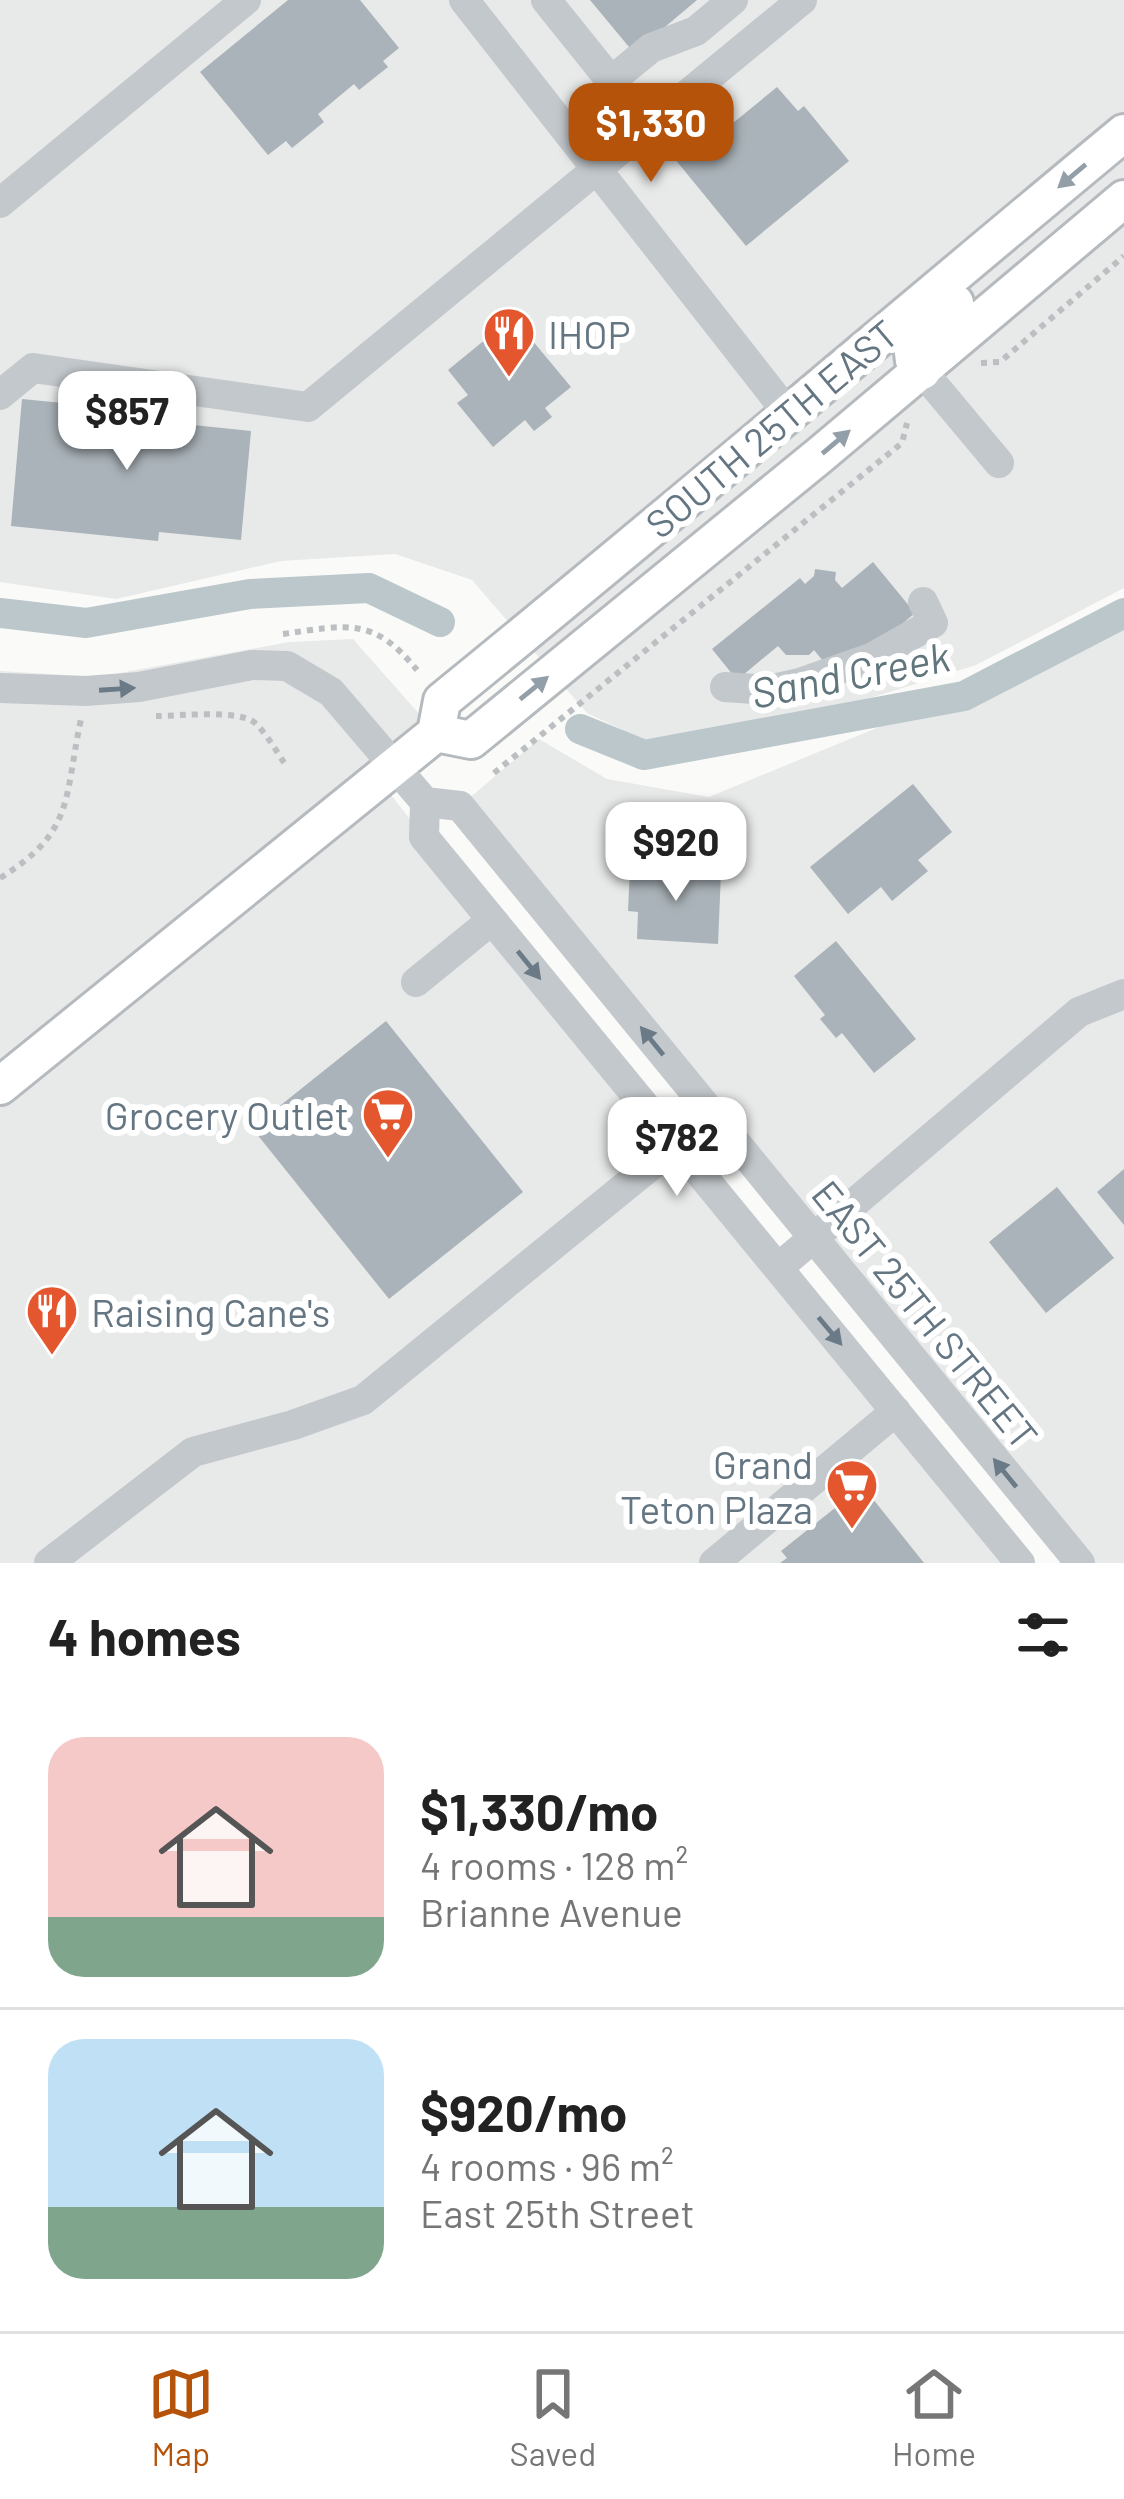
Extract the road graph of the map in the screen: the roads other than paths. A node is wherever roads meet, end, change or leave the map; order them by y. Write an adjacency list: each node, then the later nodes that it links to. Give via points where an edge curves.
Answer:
1 (246, 0): 9 (street)
2 (464, 0): 7 (street)
3 (546, 0): 4 (street, via 611,81)
4 (733, 0)
5 (802, 0): 7 (street)
6 (1124, 133): 10 (main road, SOUTH 25TH EAST, one-way to 10)
7 (597, 170): 12 (street, via 308,407 33,368); 13 (street)
8 (1124, 200): 11 (main road, SOUTH 25TH EAST)
9 (0, 203)
10 (976, 255): 11 (main road, via 956,302 911,344); 13 (main road, SOUTH 25TH EAST)
11 (922, 371): 14 (street); 18 (main road, SOUTH 25TH EAST, one-way to 11, via 471,740)
12 (0, 395)
13 (787, 412): 18 (main road, SOUTH 25TH EAST, via 442,701)
14 (999, 464)
15 (923, 602): 16 (street, via 933,623 871,658 769,690)
16 (725, 687)
17 (0, 688): 19 (street, EAST 25TH STREET, one-way to 19, via 122,688 286,666 331,692)
18 (436, 733): 19 (main road, SOUTH 25TH EAST)
19 (395, 767): 20 (street, EAST 25TH STREET); 24 (main road, SOUTH 25TH EAST)
20 (425, 802): 21 (street, EAST 25TH STREET, via 424,837); 25 (street, EAST 25TH STREET, one-way to 20, via 460,806)
21 (492, 920): 22 (street); 26 (street, EAST 25TH STREET, one-way to 26)
22 (416, 982)
23 (1124, 994): 27 (street, via 1079,1012)
24 (0, 1086)
25 (713, 1115): 26 (street); 27 (street, EAST 25TH STREET)
26 (676, 1145): 28 (street, EAST 25TH STREET); 30 (street, via 363,1400 193,1452)
27 (813, 1237): 28 (street); 33 (street, EAST 25TH STREET, one-way to 27)
28 (778, 1268): 29 (street, EAST 25TH STREET, one-way to 29)
29 (896, 1411): 31 (street); 32 (street, EAST 25TH STREET)
30 (49, 1563)
31 (714, 1563)
32 (1020, 1563)
33 (1080, 1563)

